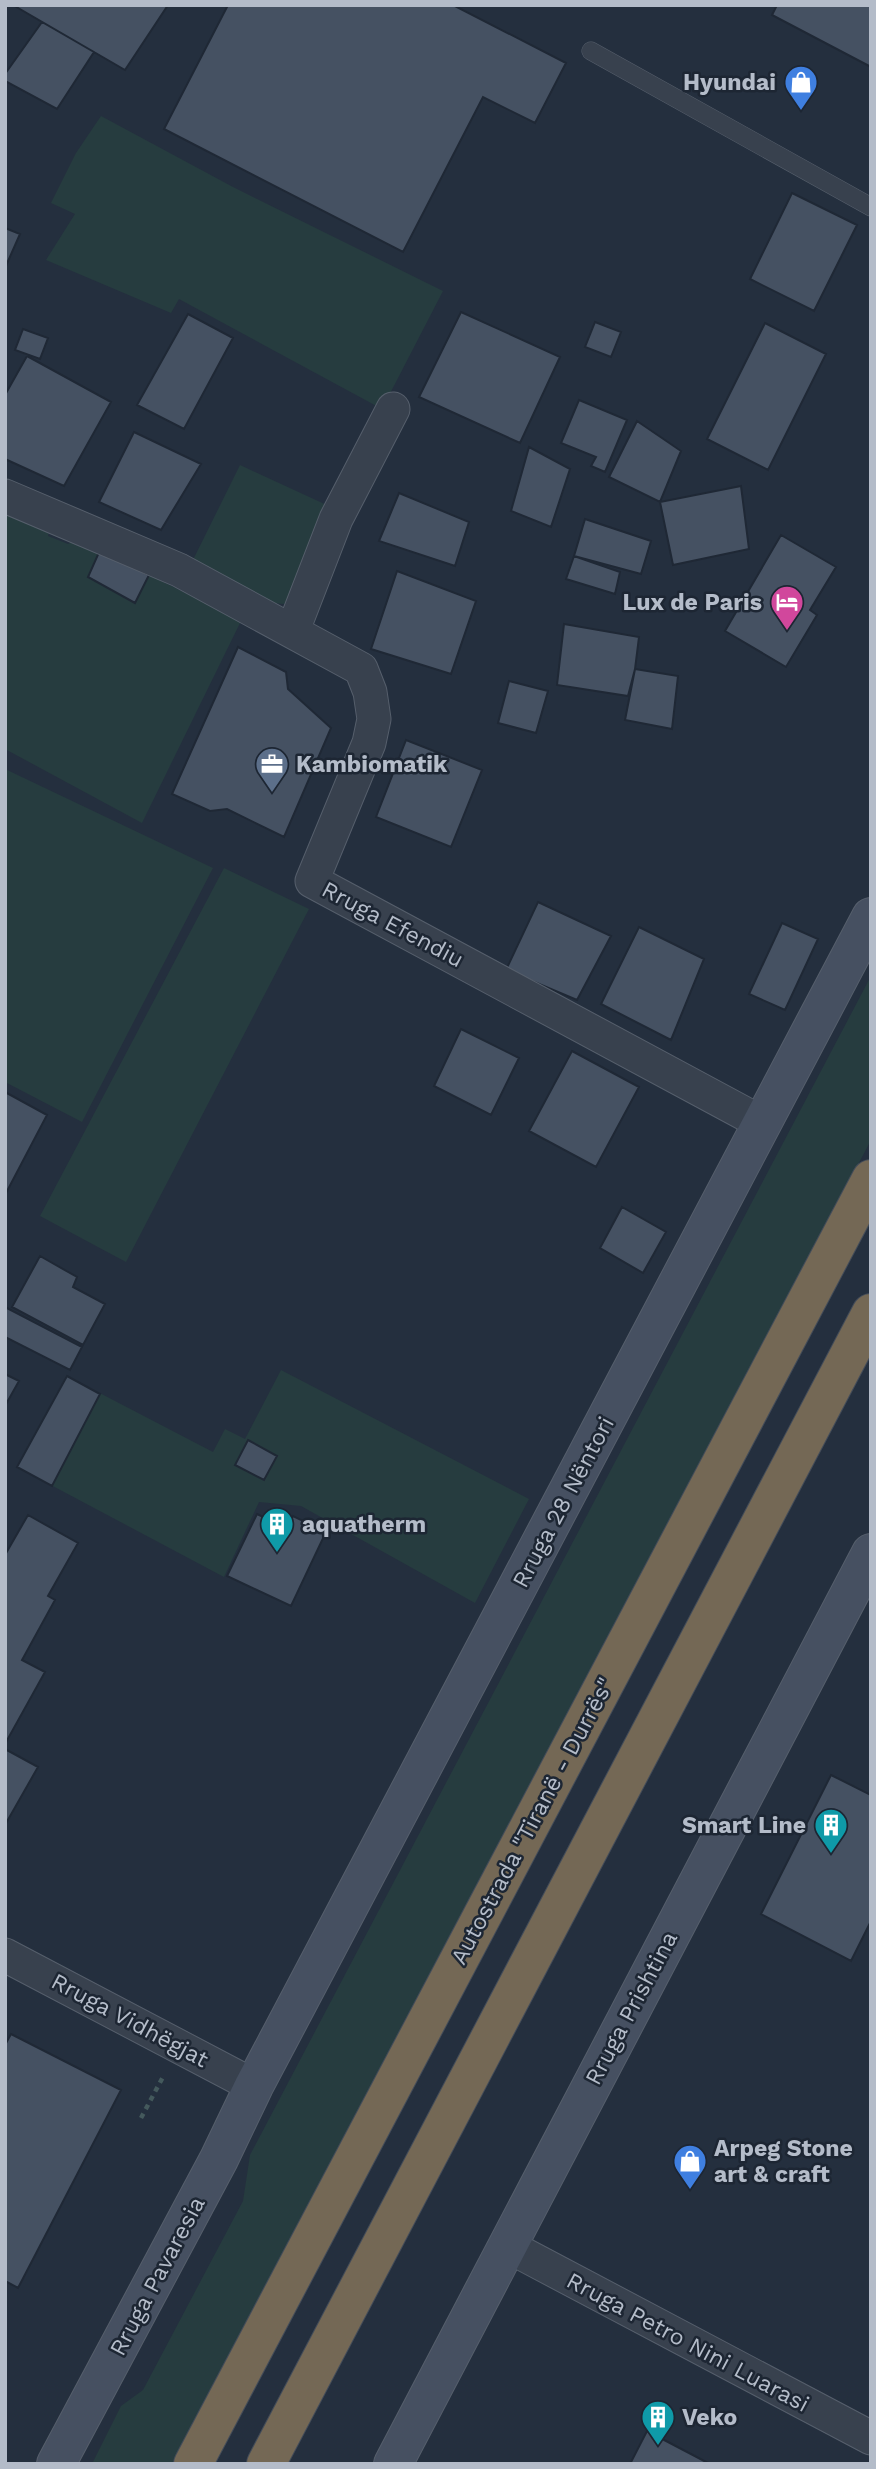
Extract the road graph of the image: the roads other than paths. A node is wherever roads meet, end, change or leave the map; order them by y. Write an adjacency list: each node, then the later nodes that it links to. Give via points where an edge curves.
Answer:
1 (591, 51): 2 (lane)
2 (871, 208)
3 (393, 409): 5 (street, via 336,519)
4 (5, 496): 5 (street, Rruga Efendiu, via 179,570)
5 (293, 630): 7 (street, Rruga Efendiu, via 361,669 374,719 369,743 312,881)
6 (871, 917): 7 (main road, Rruga 28 Nëntori)
7 (762, 1123): 12 (main road, Rruga 28 Nëntori)
8 (871, 1179): 16 (highway, Autostrada "Tiranë - Durrës")
9 (871, 1312): 17 (highway)
10 (871, 1553): 13 (main road, Rruga Prishtina)
11 (5, 1955): 12 (street, Rruga Vidhëgjat)
12 (254, 2086): 15 (main road, Rruga Pavaresia)
13 (506, 2245): 14 (street, Rruga Petro Nini Luarasi); 18 (main road, Rruga Prishtina)
14 (871, 2438)
15 (56, 2464)
16 (193, 2464)
17 (266, 2464)
18 (393, 2464)

